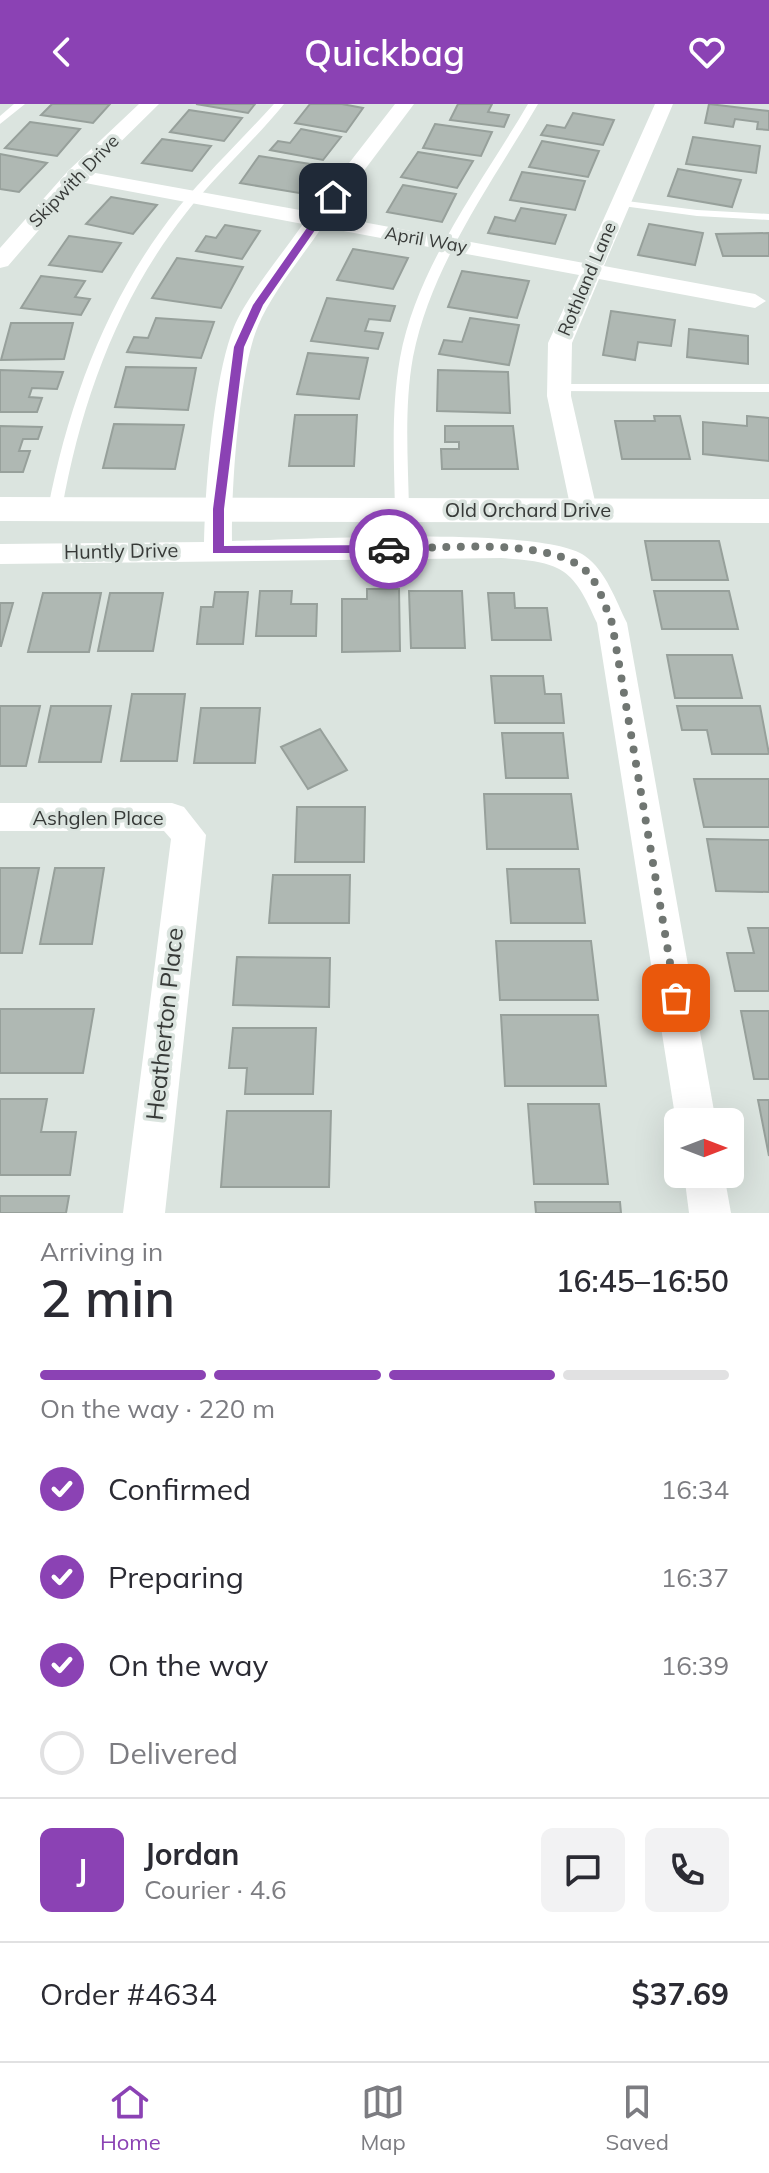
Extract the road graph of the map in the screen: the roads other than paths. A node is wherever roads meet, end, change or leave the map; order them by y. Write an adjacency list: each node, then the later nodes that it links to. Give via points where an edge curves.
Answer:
1 (20, 104): 7 (lane)
2 (150, 104): 8 (street, Skipwith Drive)
3 (279, 104): 9 (lane)
4 (405, 104): 12 (street)
5 (533, 104): 13 (lane)
6 (664, 104): 10 (street, Rothland Lane)
7 (0, 121)
8 (75, 175): 9 (street, April Way); 14 (street, Skipwith Drive)
9 (195, 197): 12 (street, April Way); 20 (lane, via 147,259 98,351 72,425)
10 (619, 203): 11 (lane); 15 (street, Rothland Lane)
11 (769, 217)
12 (316, 220): 13 (street, April Way); 21 (street, via 258,305 239,347)
13 (453, 245): 15 (street, April Way); 22 (lane, via 421,304 407,356)
14 (0, 261)
15 (589, 270): 16 (street, April Way); 17 (street, Rothland Lane, via 560,343)
16 (755, 301)
17 (558, 388): 18 (lane); 23 (street, Rothland Lane)
18 (769, 388)
19 (0, 509): 20 (street, Old Orchard Drive)
20 (55, 509): 21 (street, Old Orchard Drive)
21 (218, 509): 22 (street, Old Orchard Drive); 25 (street)
22 (402, 510): 23 (street, Old Orchard Drive)
23 (584, 510): 24 (street, Old Orchard Drive)
24 (769, 511)
25 (218, 550): 26 (street, Huntly Drive); 29 (street, Huntly Drive, via 545,551 575,562 591,577 612,623)
26 (0, 554)
27 (0, 817): 28 (street, Ashglen Place, via 172,817)
28 (189, 835): 31 (street, Heatherton Place)
29 (694, 1108)
30 (706, 1188): 32 (street)
31 (144, 1213)
32 (710, 1213)

